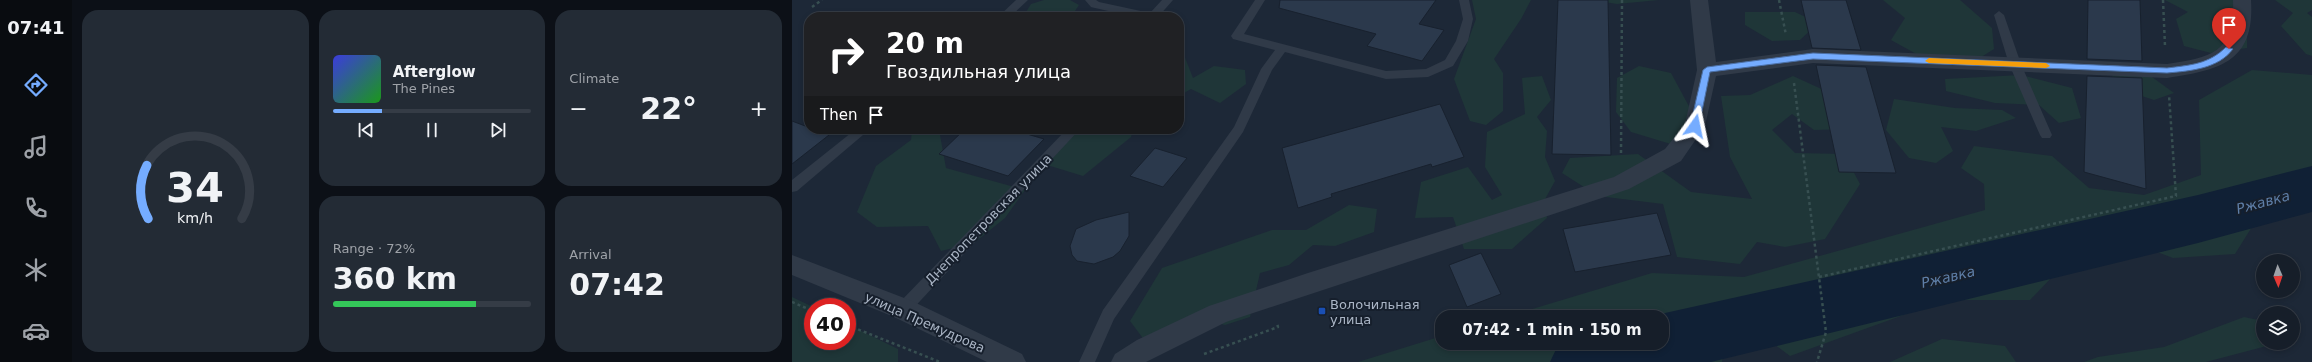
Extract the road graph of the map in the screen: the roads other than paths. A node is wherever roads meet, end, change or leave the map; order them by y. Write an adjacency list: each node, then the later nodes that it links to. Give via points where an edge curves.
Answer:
1 (1022, 0): 8 (lane)
2 (1090, 0): 9 (lane, via 1095,5)
3 (1168, 0): 10 (lane)
4 (1260, 0): 12 (lane, via 1237,36)
5 (1464, 0): 12 (lane, via 1468,19 1462,41 1449,63 1428,73 1386,74)
6 (1699, 0): 14 (street)
7 (2242, 0): 13 (street, via 2244,16 2240,38 2218,59 2195,67 2167,71)
8 (1009, 12)
9 (1128, 12)
10 (1157, 12)
11 (1999, 15): 13 (lane)
12 (1281, 49): 22 (lane, via 1266,69 1239,129 1108,315)
13 (2015, 64): 14 (street, via 1813,56); 17 (lane)
14 (1707, 70): 23 (street, via 1695,126 1673,156 1621,183 1218,314 1146,348)
15 (858, 134): 18 (lane)
16 (1069, 134): 20 (lane, Днепропетровская улица)
17 (2046, 135)
18 (792, 187)
19 (792, 265): 20 (street, улица Премудрова)
20 (903, 309): 21 (street, улица Премудрова)
21 (1013, 362)
22 (1087, 362)
23 (1124, 362)

